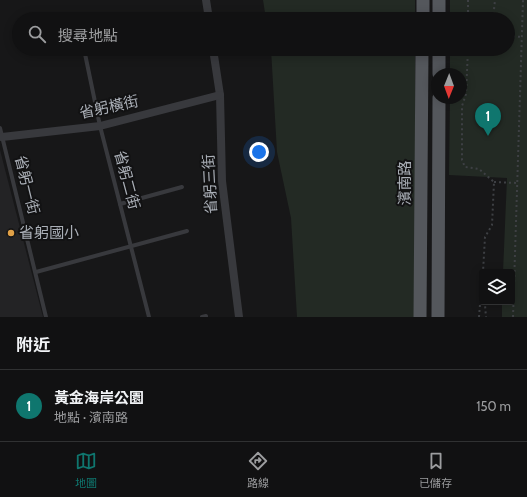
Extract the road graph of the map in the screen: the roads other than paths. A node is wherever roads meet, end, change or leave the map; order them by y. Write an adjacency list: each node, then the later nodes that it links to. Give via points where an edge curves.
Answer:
1 (206, 0): 4 (street)
2 (423, 0): 5 (main road)
3 (439, 0): 6 (main road)
4 (208, 12)
5 (423, 12)
6 (439, 12)
7 (85, 56): 14 (lane, 省躬二街)
8 (214, 56): 12 (street, 省躬三街)
9 (422, 56): 25 (main road, 濱南路)
10 (439, 56): 11 (main road)
11 (439, 68)
12 (220, 95): 14 (street, 省躬橫街); 24 (street, 省躬三街, via 222,181)
13 (440, 104): 26 (main road)
14 (100, 126): 16 (street, 省躬橫街); 18 (lane, 省躬二街)
15 (0, 128): 16 (lane, 省躬一街)
16 (2, 137): 21 (lane, 省躬一街)
17 (182, 187): 18 (lane)
18 (120, 204): 20 (lane, 省躬二街)
19 (187, 231): 20 (lane)
20 (132, 246): 21 (lane); 23 (lane, 省躬二街)
21 (36, 272): 22 (lane, 省躬一街)
22 (46, 317)
23 (149, 317)
24 (239, 317)
25 (420, 317)
26 (438, 317)

